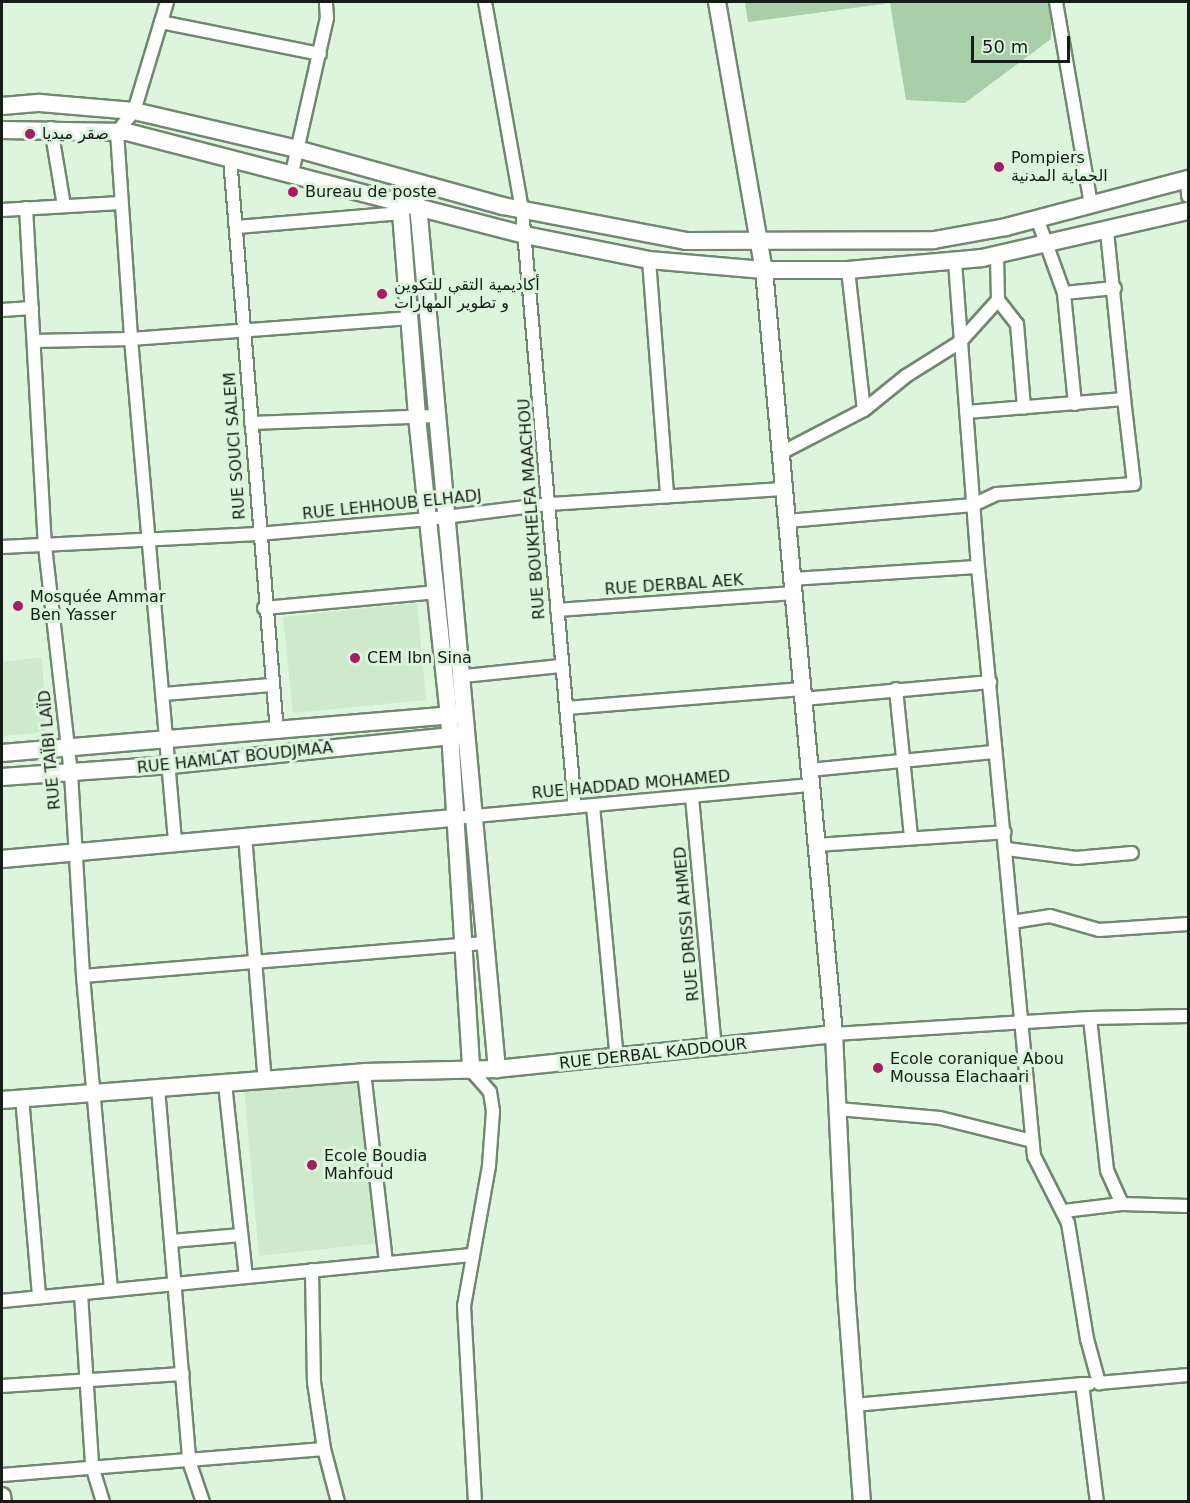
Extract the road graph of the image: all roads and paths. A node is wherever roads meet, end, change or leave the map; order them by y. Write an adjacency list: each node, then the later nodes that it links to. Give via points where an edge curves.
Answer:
1 (167, 2): 6 (street)
2 (326, 2): 7 (street)
3 (485, 2): 23 (street, RUE BOUKHELFA MAACHOU)
4 (717, 2): 30 (street)
5 (1056, 2): 18 (street)
6 (161, 22): 7 (street); 9 (street)
7 (320, 54): 13 (street)
8 (2, 106): 9 (street, via 40,103)
9 (134, 111): 12 (street); 13 (street)
10 (51, 128): 11 (street); 12 (street); 20 (street)
11 (2, 130)
12 (117, 132): 14 (street); 17 (street)
13 (297, 149): 15 (street); 23 (street)
14 (230, 158): 15 (street); 27 (street, RUE SOUCI SALEM)
15 (292, 173): 21 (street)
16 (1188, 185): 18 (street)
17 (120, 203): 20 (street); 44 (street)
18 (1091, 204): 26 (street)
19 (418, 205): 21 (street); 29 (street); 52 (street)
20 (63, 206): 22 (street)
21 (400, 207): 27 (street); 42 (street)
22 (26, 208): 24 (street); 40 (street, RUE TAÏBI LAÏD)
23 (522, 209): 29 (street, RUE BOUKHELFA MAACHOU); 30 (street, via 686,241)
24 (2, 210)
25 (1188, 211): 28 (street)
26 (1037, 219): 30 (street, via 934,240); 31 (street)
27 (237, 227): 43 (street, RUE SOUCI SALEM)
28 (1107, 231): 31 (street); 37 (street)
29 (525, 235): 33 (street); 58 (street, RUE BOUKHELFA MAACHOU)
30 (761, 243): 35 (street)
31 (1044, 245): 32 (street); 38 (street)
32 (997, 255): 34 (street); 39 (street)
33 (649, 260): 35 (street); 57 (street)
34 (955, 262): 36 (street); 46 (street)
35 (764, 270): 36 (street); 55 (street)
36 (848, 270): 50 (street)
37 (1115, 288): 38 (street); 47 (street)
38 (1064, 293): 48 (street)
39 (998, 300): 46 (street); 49 (street, via 1017,324)
40 (32, 308): 41 (street); 45 (street, RUE TAÏBI LAÏD)
41 (2, 310)
42 (410, 318): 43 (street); 53 (street)
43 (242, 330): 44 (street); 54 (street, RUE SOUCI SALEM)
44 (130, 339): 45 (street); 64 (street)
45 (34, 341): 65 (street, RUE TAÏBI LAÏD)
46 (960, 342): 50 (street, via 906,376); 51 (street)
47 (1124, 399): 48 (street); 59 (street, via 1134,484 997,494)
48 (1076, 404): 49 (street)
49 (1024, 408): 51 (street)
50 (864, 410): 55 (street)
51 (967, 412): 59 (street)
52 (436, 416): 53 (street); 60 (street)
53 (417, 417): 54 (street); 61 (street)
54 (251, 423): 63 (street, RUE SOUCI SALEM)
55 (781, 453): 56 (street)
56 (785, 489): 57 (street, RUE LEHHOUB ELHADJ); 62 (street)
57 (667, 496): 58 (street, RUE LEHHOUB ELHADJ)
58 (550, 504): 60 (street, RUE LEHHOUB ELHADJ); 71 (street, RUE BOUKHELFA MAACHOU)
59 (973, 505): 62 (street); 67 (street)
60 (448, 517): 61 (street, RUE LEHHOUB ELHADJ); 73 (street)
61 (429, 519): 63 (street, RUE LEHHOUB ELHADJ); 69 (street)
62 (787, 521): 68 (street)
63 (258, 534): 64 (street, RUE LEHHOUB ELHADJ); 70 (street, RUE SOUCI SALEM)
64 (150, 540): 65 (street, RUE LEHHOUB ELHADJ); 77 (street)
65 (45, 546): 66 (street, RUE LEHHOUB ELHADJ); 86 (street, RUE TAÏBI LAÏD)
66 (2, 547)
67 (978, 567): 68 (street, RUE DERBAL AEK); 74 (street)
68 (793, 586): 71 (street, RUE DERBAL AEK); 78 (street)
69 (437, 592): 70 (street); 81 (street)
70 (264, 608): 75 (street, RUE SOUCI SALEM)
71 (557, 610): 72 (street, RUE BOUKHELFA MAACHOU)
72 (561, 666): 73 (street); 79 (street, RUE BOUKHELFA MAACHOU)
73 (464, 676): 80 (street)
74 (990, 682): 76 (street); 87 (street)
75 (271, 685): 77 (street); 82 (street, RUE SOUCI SALEM)
76 (896, 689): 78 (street); 89 (street)
77 (164, 694): 85 (street)
78 (803, 694): 79 (street); 93 (street)
79 (566, 708): 96 (street, RUE BOUKHELFA MAACHOU)
80 (466, 714): 81 (street, RUE HAMLAT BOUDJMAA); 83 (street)
81 (448, 716): 82 (street, RUE HAMLAT BOUDJMAA); 84 (street)
82 (277, 732): 85 (street, RUE HAMLAT BOUDJMAA)
83 (468, 734): 84 (street, RUE HAMLAT BOUDJMAA); 97 (street)
84 (450, 736): 90 (street, RUE HAMLAT BOUDJMAA); 98 (street)
85 (168, 740): 86 (street, RUE HAMLAT BOUDJMAA); 90 (street)
86 (68, 749): 88 (street, RUE HAMLAT BOUDJMAA); 91 (street, RUE TAÏBI LAÏD)
87 (995, 752): 89 (street, RUE HADDAD MOHAMED); 99 (street)
88 (2, 753)
89 (902, 762): 93 (street, RUE HADDAD MOHAMED); 101 (street)
90 (171, 765): 91 (street, RUE HAMLAT BOUDJMAA); 102 (street)
91 (71, 773): 92 (street, RUE HAMLAT BOUDJMAA); 105 (street, RUE TAÏBI LAÏD)
92 (2, 777)
93 (810, 777): 94 (street, RUE HADDAD MOHAMED); 103 (street)
94 (692, 797): 95 (street, RUE HADDAD MOHAMED); 118 (street, RUE DRISSI AHMED)
95 (593, 806): 96 (street, RUE HADDAD MOHAMED); 119 (street)
96 (575, 807): 97 (street, RUE HADDAD MOHAMED)
97 (474, 816): 98 (street, RUE HADDAD MOHAMED); 110 (street)
98 (454, 818): 100 (street); 111 (street)
99 (1005, 832): 101 (street); 104 (street)
100 (245, 835): 102 (street); 112 (street)
101 (911, 837): 103 (street)
102 (175, 841): 105 (street)
103 (816, 845): 117 (street)
104 (1006, 849): 106 (street, via 1076,858); 108 (street)
105 (74, 853): 107 (street); 113 (street, RUE TAÏBI LAÏD)
106 (1132, 853)
107 (2, 859)
108 (1012, 922): 109 (street, via 1050,916 1099,930); 116 (street)
109 (1188, 924)
110 (485, 943): 111 (street); 120 (street)
111 (462, 945): 112 (street); 121 (street)
112 (254, 960): 113 (street); 123 (street)
113 (83, 976): 126 (street, RUE TAÏBI LAÏD)
114 (1188, 1017): 115 (street)
115 (1090, 1018): 116 (street); 132 (street, via 1107,1170)
116 (1020, 1023): 117 (street); 131 (street)
117 (834, 1034): 118 (street, RUE DERBAL KADDOUR); 130 (street)
118 (715, 1048): 119 (street, RUE DERBAL KADDOUR)
119 (617, 1058): 120 (street, RUE DERBAL KADDOUR)
120 (497, 1069): 121 (street, RUE DERBAL KADDOUR); 127 (street)
121 (471, 1070): 122 (street, RUE DERBAL KADDOUR); 127 (street)
122 (364, 1072): 123 (street, RUE DERBAL KADDOUR); 138 (street)
123 (265, 1081): 124 (street, RUE DERBAL KADDOUR)
124 (225, 1084): 125 (street, RUE DERBAL KADDOUR); 135 (street)
125 (158, 1088): 126 (street, RUE DERBAL KADDOUR); 136 (street)
126 (94, 1092): 128 (street, RUE DERBAL KADDOUR); 142 (street, RUE TAÏBI LAÏD)
127 (490, 1092): 137 (street, via 493,1111 489,1166)
128 (22, 1097): 129 (street, RUE DERBAL KADDOUR); 144 (street)
129 (2, 1100)
130 (838, 1109): 131 (street, via 940,1118); 152 (street)
131 (1032, 1141): 134 (street, via 1039,1173)
132 (1122, 1204): 133 (street); 134 (street)
133 (1188, 1206)
134 (1064, 1211): 149 (street)
135 (241, 1235): 136 (street); 140 (street)
136 (172, 1240): 141 (street)
137 (472, 1255): 138 (street); 162 (street, via 464,1306)
138 (386, 1262): 139 (street)
139 (312, 1270): 140 (street); 153 (street, via 314,1382)
140 (246, 1276): 141 (street)
141 (176, 1284): 142 (street); 146 (street)
142 (111, 1290): 143 (street)
143 (81, 1294): 144 (street); 148 (street)
144 (39, 1297): 145 (street)
145 (2, 1301)
146 (183, 1374): 148 (street); 154 (street)
147 (1188, 1375): 149 (street)
148 (86, 1382): 151 (street); 155 (street)
149 (1099, 1383): 150 (street)
150 (1082, 1384): 152 (street); 164 (street)
151 (2, 1386)
152 (855, 1405): 163 (street)
153 (324, 1449): 154 (street); 161 (street)
154 (189, 1461): 155 (street); 160 (street)
155 (92, 1466): 156 (street); 159 (street)
156 (2, 1475)
157 (2, 1496): 158 (street)
158 (3, 1502)
159 (103, 1502)
160 (203, 1502)
161 (338, 1502)
162 (475, 1502)
163 (862, 1502)
164 (1097, 1502)

